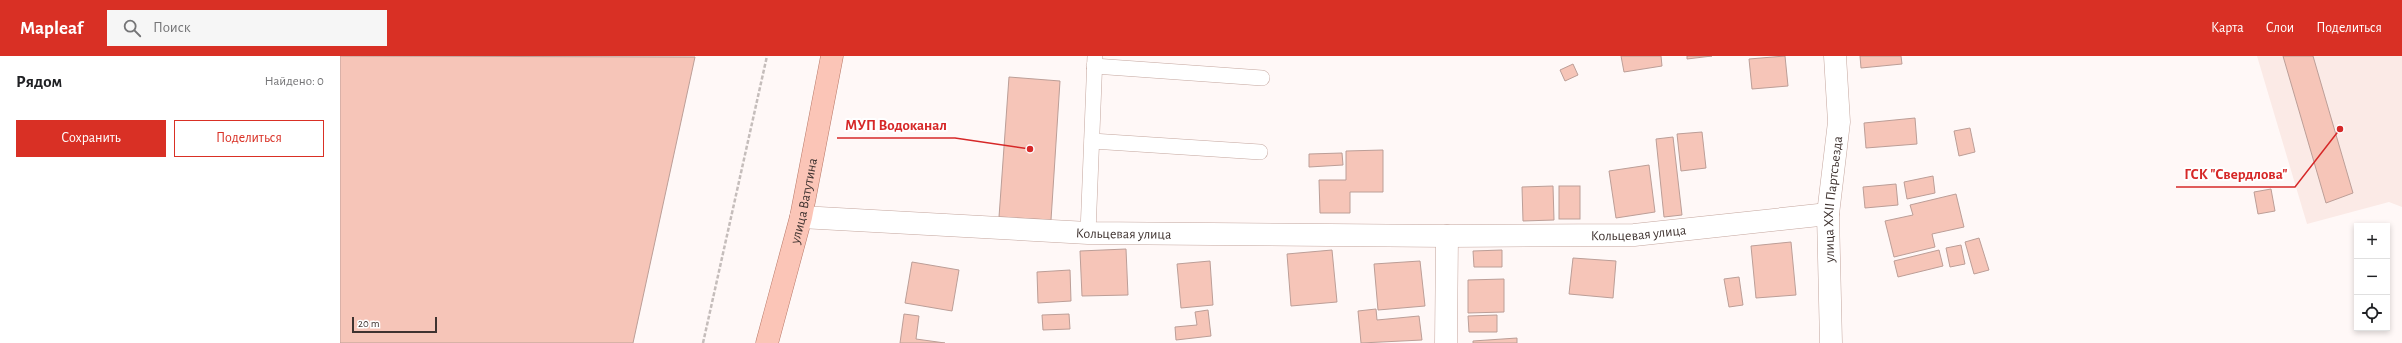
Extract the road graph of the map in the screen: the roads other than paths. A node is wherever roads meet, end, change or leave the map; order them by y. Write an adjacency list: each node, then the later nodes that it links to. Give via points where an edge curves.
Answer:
1 (832, 56): 8 (main road, улица Ватутина)
2 (1835, 56): 7 (street, улица XXII Партсъезда, via 1838,122)
3 (1095, 61): 4 (lane); 5 (lane)
4 (1262, 78)
5 (1092, 141): 6 (lane); 9 (lane)
6 (1260, 152)
7 (1828, 214): 10 (street, Кольцевая улица, via 1634,235); 13 (street, улица XXII Партсъезда)
8 (801, 217): 9 (street, Кольцевая улица); 11 (main road, улица Ватутина)
9 (1088, 234): 10 (street, Кольцевая улица)
10 (1447, 236): 12 (street)
11 (768, 343)
12 (1446, 343)
13 (1832, 343)

